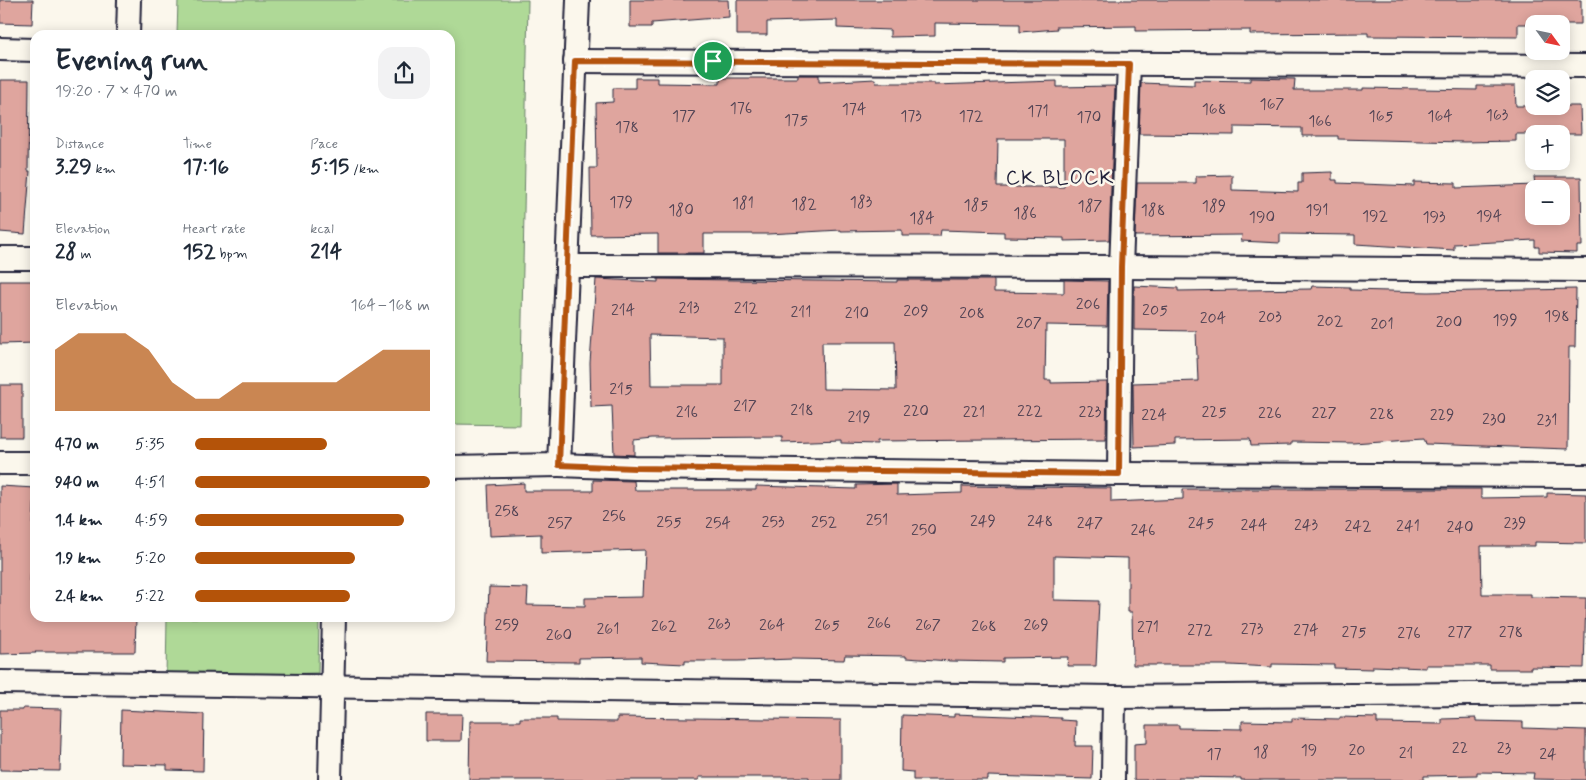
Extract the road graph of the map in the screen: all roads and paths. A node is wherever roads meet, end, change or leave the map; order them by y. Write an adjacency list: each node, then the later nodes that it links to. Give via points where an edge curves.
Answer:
1 (129, 0): 3 (street)
2 (578, 0): 6 (street)
3 (128, 30)
4 (0, 49): 5 (street)
5 (30, 50)
6 (575, 61): 7 (street); 11 (street)
7 (1129, 64): 8 (street); 12 (street)
8 (1586, 66)
9 (0, 258): 10 (street)
10 (30, 258)
11 (567, 266): 12 (street); 16 (street)
12 (1121, 267): 13 (street); 18 (street)
13 (1586, 270)
14 (0, 463): 15 (street)
15 (30, 463)
16 (559, 465): 17 (street); 18 (street)
17 (455, 467)
18 (1119, 474): 19 (street)
19 (1586, 476)
20 (334, 622): 22 (street)
21 (0, 682): 22 (street)
22 (332, 687): 24 (street); 25 (street)
23 (1586, 693): 24 (street)
24 (1114, 698): 26 (street)
25 (330, 780)
26 (1113, 780)

